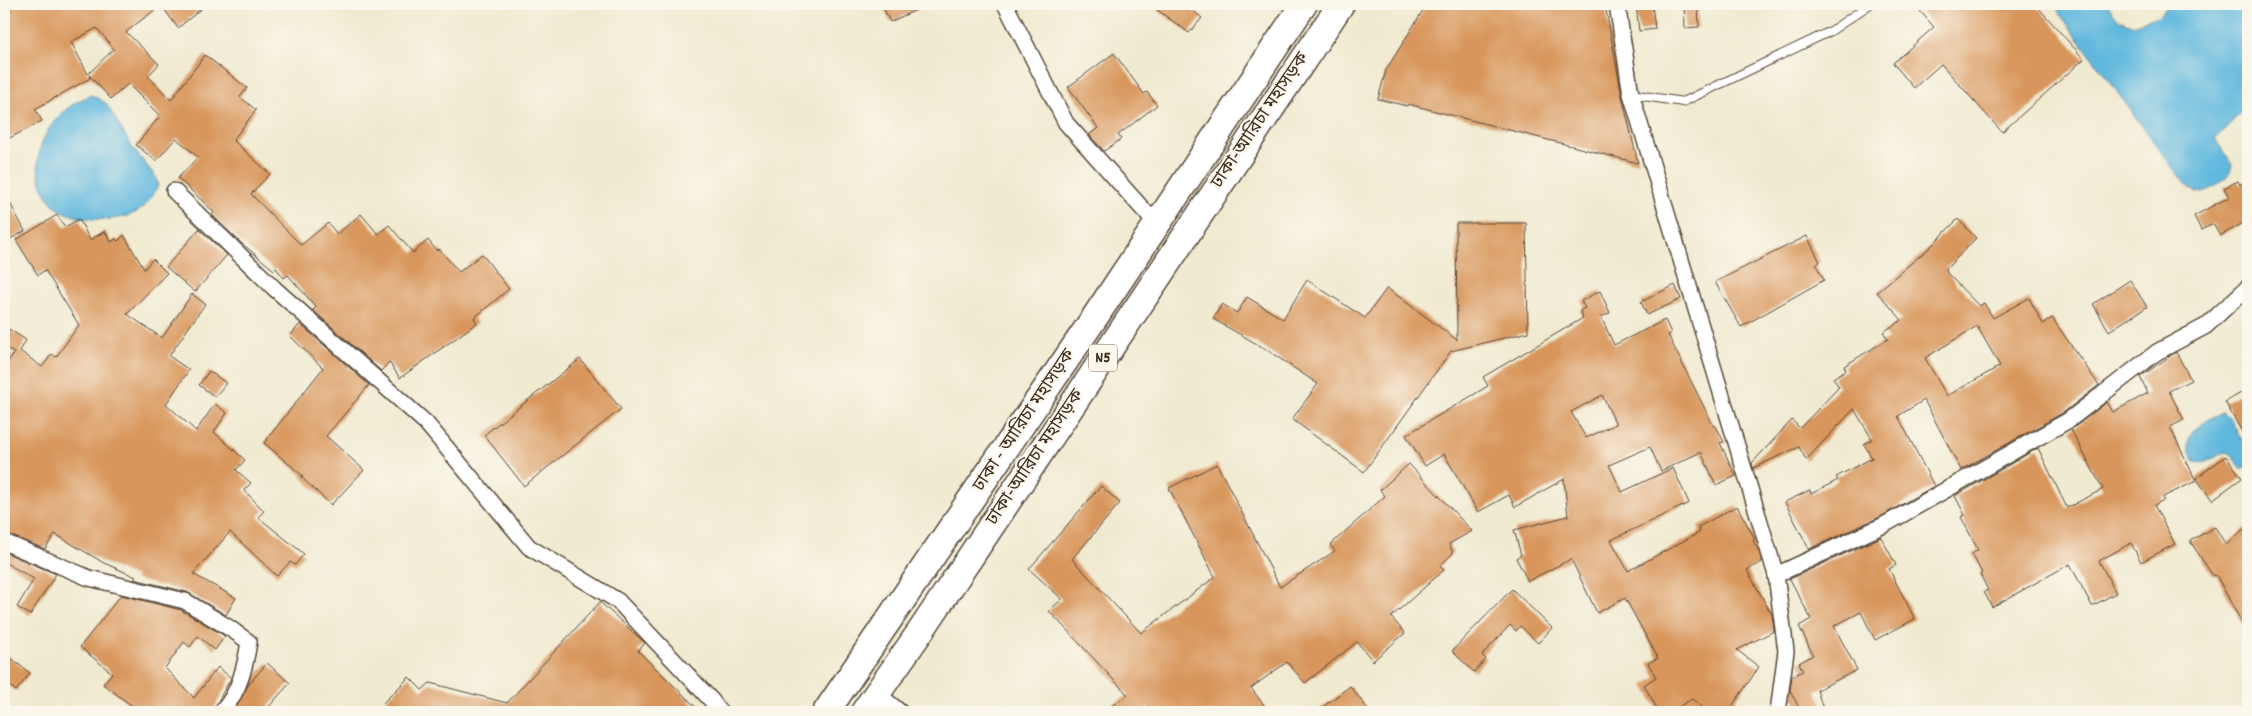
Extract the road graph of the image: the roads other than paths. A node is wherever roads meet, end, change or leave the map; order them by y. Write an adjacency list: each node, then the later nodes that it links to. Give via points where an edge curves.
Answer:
1 (1005, 4): 8 (street, via 1066,123)
2 (1304, 4): 8 (highway, ঢাকা - আরিচা মহাসড়ক / N5)
3 (1341, 4): 12 (highway, ঢাকা-আরিচা মহাসড়ক / N5)
4 (1617, 4): 6 (street)
5 (1870, 4): 6 (lane, via 1832,31 1684,102)
6 (1631, 94): 11 (street)
7 (174, 191): 14 (street, via 275,289 426,423 529,547 618,601)
8 (1157, 225): 15 (highway, ঢাকা - আরিচা মহাসড়ক / N5)
9 (2248, 287): 11 (street, via 2206,326 2157,352 2069,420 1884,525)
10 (4, 542): 13 (street, via 88,578 185,600 249,642 244,672)
11 (1776, 575): 17 (street, via 1786,651)
12 (870, 703): 16 (street)
13 (221, 712)
14 (720, 712)
15 (826, 712)
16 (900, 712)
17 (1778, 712)

